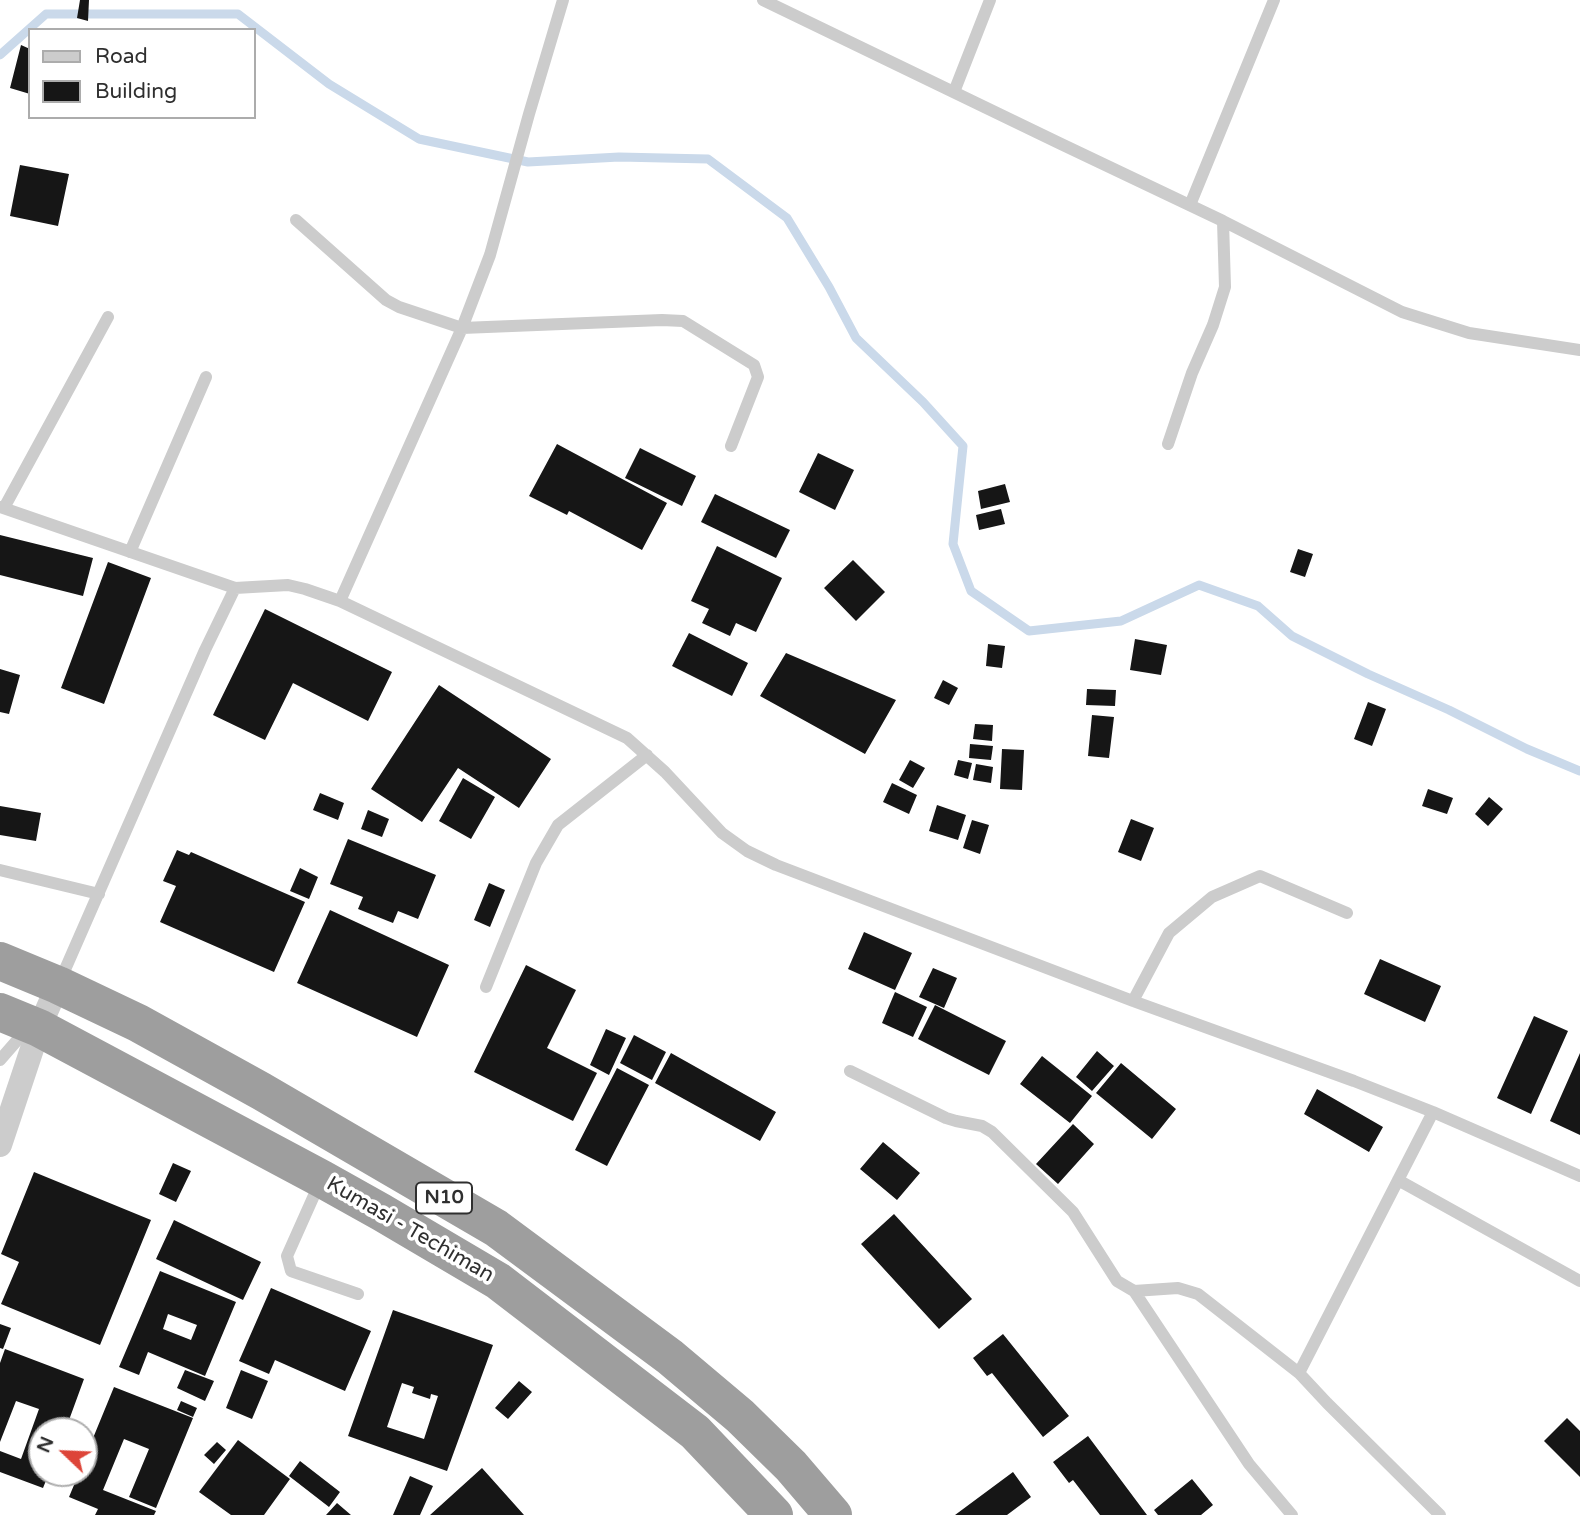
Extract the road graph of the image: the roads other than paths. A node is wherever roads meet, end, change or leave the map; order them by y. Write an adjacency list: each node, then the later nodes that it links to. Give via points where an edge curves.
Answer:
1 (563, 0): 11 (lane, via 490,255)
2 (763, 0): 5 (lane)
3 (990, 0): 6 (lane)
4 (1274, 0): 7 (lane)
5 (788, 5): 6 (lane)
6 (954, 92): 7 (lane)
7 (1191, 205): 9 (lane)
8 (296, 220): 11 (lane, via 386,300)
9 (1223, 221): 12 (lane, via 1402,312 1469,333); 14 (lane, via 1225,287)
10 (108, 317): 16 (lane)
11 (462, 328): 15 (lane, via 682,321 754,365 758,377); 19 (lane)
12 (1580, 350)
13 (206, 377): 17 (lane)
14 (1168, 444)
15 (731, 446)
16 (2, 507): 17 (lane)
17 (130, 552): 18 (lane)
18 (235, 588): 19 (lane, via 288,585); 22 (lane)
19 (340, 601): 20 (lane, via 627,738)
20 (647, 755): 26 (lane, via 558,825 536,863); 27 (lane, via 722,833 747,851 804,877)
21 (0, 870): 22 (lane)
22 (99, 894): 25 (lane)
23 (1347, 913): 27 (lane, via 1260,876 1212,897 1168,933)
24 (0, 961): 25 (highway, N10)
25 (58, 985): 28 (street); 41 (highway, N10, via 138,1023 496,1228 670,1357 740,1416)
26 (486, 987)
27 (1133, 1001): 31 (lane)
28 (23, 1022): 29 (lane); 32 (street); 34 (highway, Kumasi - Techiman / N10)
29 (0, 1060)
30 (850, 1071): 37 (lane, via 946,1118 992,1132 1073,1212 1117,1281)
31 (1433, 1112): 33 (lane); 35 (lane)
32 (0, 1145)
33 (1580, 1176)
34 (322, 1179): 38 (lane, via 287,1256 289,1264 292,1271); 40 (highway, Kumasi - Techiman / N10, via 498,1281 695,1432)
35 (1398, 1180): 36 (lane); 39 (lane)
36 (1580, 1281)
37 (1133, 1291): 39 (lane, via 1178,1288 1198,1294); 42 (lane, via 1249,1464)
38 (358, 1294)
39 (1299, 1373): 43 (lane)
40 (775, 1515)
41 (832, 1515)
42 (1292, 1515)
43 (1440, 1515)

